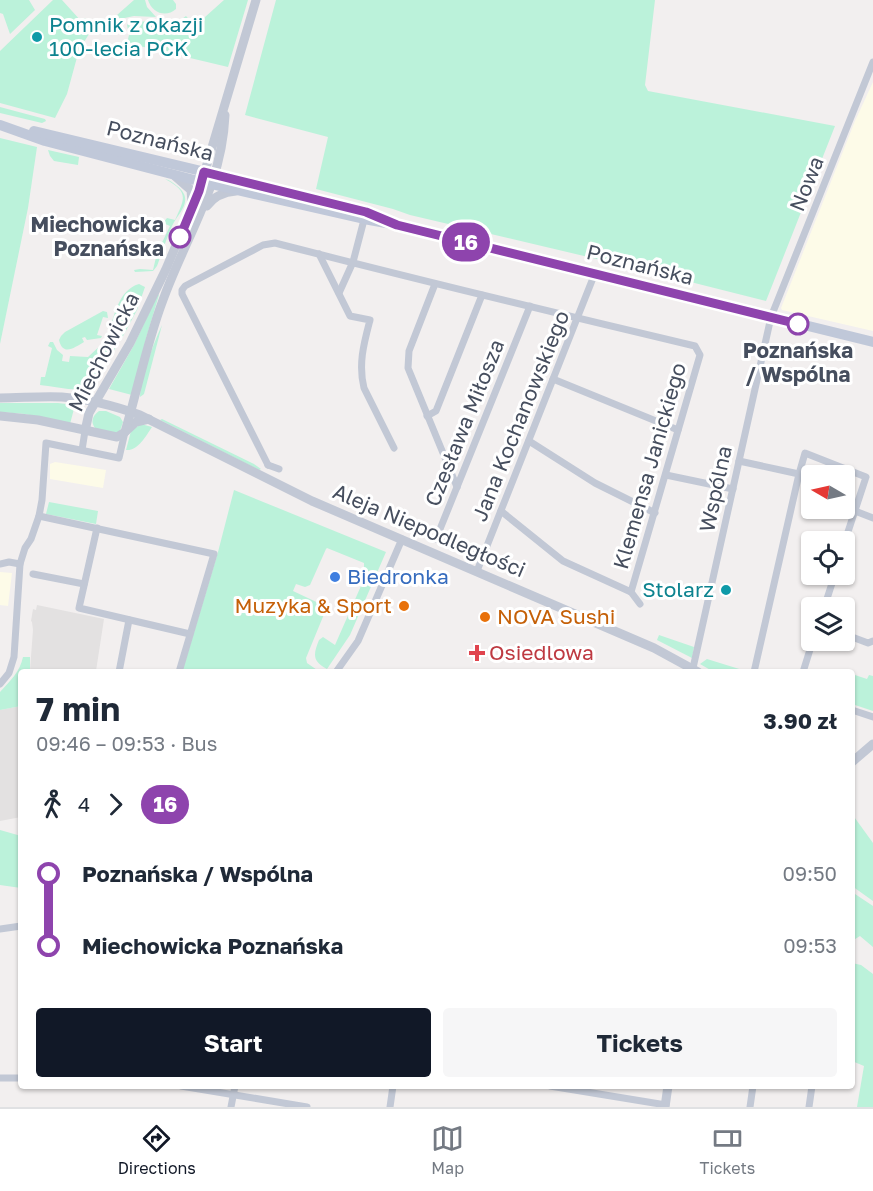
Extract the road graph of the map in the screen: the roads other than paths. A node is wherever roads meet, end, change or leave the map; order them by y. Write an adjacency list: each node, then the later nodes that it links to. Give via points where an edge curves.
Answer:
1 (256, 0): 6 (street, Miechowicka, via 226,103 225,131)
2 (873, 62): 18 (street, Nowa)
3 (0, 125): 4 (main road, Poznańska)
4 (15, 129): 5 (main road, Poznańska, via 45,141); 6 (main road, Poznańska, via 36,131)
5 (173, 175): 6 (main road, Poznańska); 8 (street, via 190,190)
6 (208, 178): 7 (main road, Poznańska); 8 (street, Miechowicka); 9 (main road, Poznańska); 10 (street, Miechowicka)
7 (238, 191): 9 (main road, Poznańska); 10 (street, via 212,200)
8 (192, 209): 24 (street, Miechowicka, via 130,343)
9 (365, 216): 12 (street); 13 (main road, Poznańska)
10 (199, 218): 22 (street, Miechowicka, via 163,299)
11 (319, 254): 12 (street); 15 (street); 36 (street, via 275,243 263,245 182,290)
12 (353, 262): 14 (street); 15 (street)
13 (595, 273): 18 (main road, Poznańska); 19 (street, Jana Kochanowskiego)
14 (435, 284): 16 (street); 27 (street, via 407,362)
15 (339, 293): 33 (street, via 350,316 370,320 362,351 361,377)
16 (482, 295): 17 (street); 27 (street, via 436,411)
17 (530, 306): 19 (street); 45 (street, Czesława Miłosza)
18 (771, 317): 20 (main road, Poznańska); 35 (street, Wspólna)
19 (578, 318): 21 (street, Jana Kochanowskiego); 29 (street, Klemensa Janickiego, via 695,346 700,355)
20 (873, 342)
21 (553, 379): 29 (street); 32 (street, Jana Kochanowskiego)
22 (138, 387): 25 (street, Miechowicka); 28 (street, via 141,406)
23 (0, 398): 24 (street, Aleja Niepodległości, via 62,397)
24 (95, 402): 25 (street, Aleja Niepodległości); 30 (street, Miechowicka)
25 (131, 412): 28 (street, Aleja Niepodległości); 31 (street, Miechowicka)
26 (0, 416): 30 (street)
27 (427, 416): 45 (street)
28 (149, 419): 31 (street); 44 (street, Aleja Niepodległości)
29 (678, 430): 43 (street, Klemensa Janickiego)
30 (85, 431): 31 (street, via 117,437); 34 (street, Miechowicka)
31 (125, 432): 34 (street, via 120,458)
32 (529, 441): 47 (street, Jana Kochanowskiego); 49 (street, via 595,483)
33 (394, 448)
34 (82, 450): 50 (street, via 46,443)
35 (739, 461): 42 (street); 46 (street, Wspólna)
36 (268, 465): 40 (street); 44 (street)
37 (802, 465): 38 (street, via 805,453)
38 (836, 465)
39 (801, 467): 42 (street)
40 (279, 469)
41 (855, 473): 48 (street, via 866,477)
42 (799, 474): 72 (street)
43 (666, 475): 46 (street); 49 (street, Klemensa Janickiego)
44 (262, 476): 53 (street, Aleja Niepodległości)
45 (457, 487): 54 (street, Czesława Miłosza, via 436,539)
46 (733, 489): 71 (street, Wspólna)
47 (501, 511): 54 (street, Jana Kochanowskiego); 60 (street, via 563,561)
48 (855, 511): 51 (street)
49 (655, 513): 60 (street, Klemensa Janickiego)
50 (39, 516): 52 (street); 56 (street)
51 (873, 518)
52 (97, 528): 59 (street); 63 (street, via 214,554)
53 (402, 539): 57 (street, Aleja Niepodległości); 69 (street, via 358,641)
54 (482, 558): 57 (street, Jana Kochanowskiego)
55 (0, 564): 56 (street)
56 (20, 564): 74 (street, via 14,657)
57 (477, 571): 70 (street, Aleja Niepodległości)
58 (33, 574): 59 (street)
59 (84, 584): 62 (street, via 79,608)
60 (631, 592): 61 (street)
61 (640, 604)
62 (129, 620): 63 (street); 67 (street)
63 (190, 634): 68 (street)
64 (855, 638): 65 (street)
65 (873, 641)
66 (810, 651): 73 (street)
67 (120, 669)
68 (180, 669)
69 (338, 669)
70 (693, 669)
71 (695, 669)
72 (755, 669)
73 (804, 669)
74 (0, 684)
75 (855, 711): 76 (street)
76 (873, 717)
77 (873, 744): 78 (street)
78 (855, 759)
79 (18, 926): 80 (street)
80 (0, 929)
81 (0, 1078): 82 (street)
82 (18, 1078)
83 (199, 1089): 90 (street)
84 (235, 1089): 90 (street)
85 (393, 1089): 94 (street)
86 (567, 1089): 91 (street)
87 (668, 1089): 91 (street)
88 (753, 1089): 95 (street)
89 (812, 1089): 96 (street)
90 (234, 1095): 92 (street); 93 (street)
91 (665, 1106)
92 (231, 1107)
93 (307, 1107)
94 (390, 1107)
95 (750, 1107)
96 (809, 1107)

